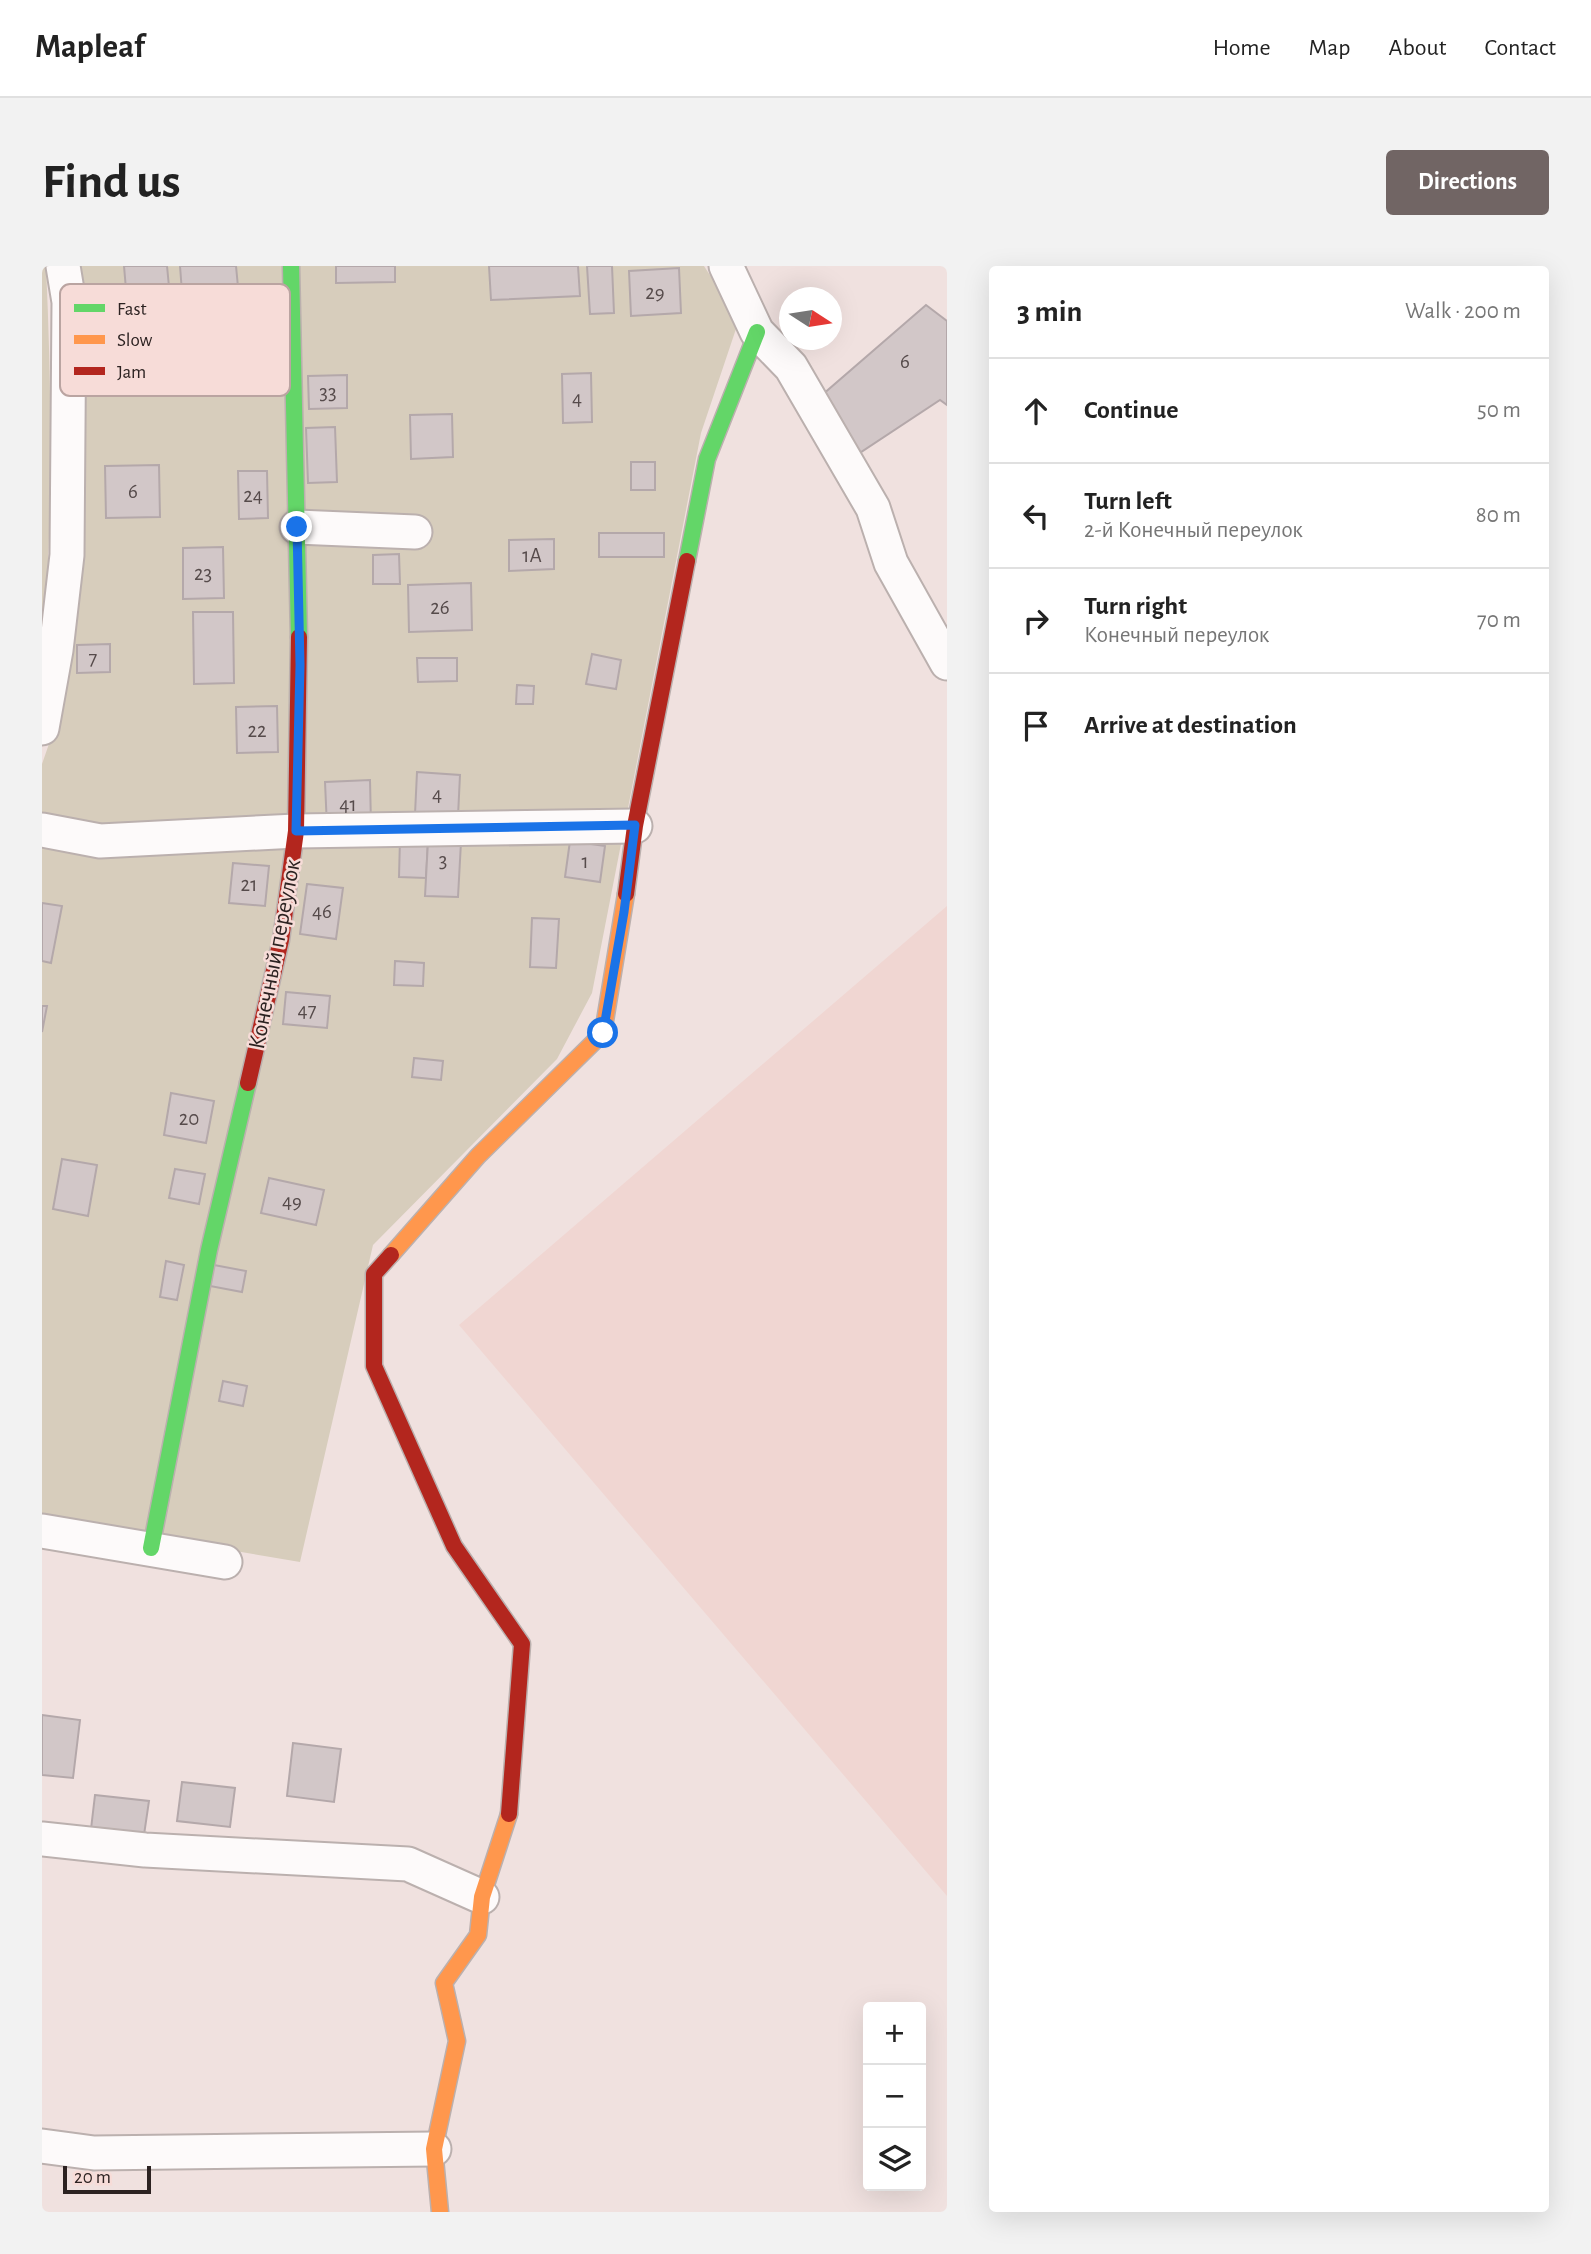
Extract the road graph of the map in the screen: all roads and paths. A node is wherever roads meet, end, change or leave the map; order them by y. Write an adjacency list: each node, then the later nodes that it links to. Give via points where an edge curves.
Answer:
1 (63, 266): 4 (street)
2 (291, 266): 7 (street, Конечный переулок)
3 (726, 266): 5 (street)
4 (66, 284)
5 (757, 332): 9 (street, via 791,367 866,496 891,563); 11 (street, via 707,459)
6 (68, 396): 10 (street, via 67,555)
7 (297, 527): 8 (street); 13 (street, Конечный переулок)
8 (415, 531)
9 (947, 663)
10 (42, 727)
11 (635, 825): 13 (street); 18 (street, via 603,1033 478,1156 374,1274 374,1366 454,1546 522,1644 509,1814)
12 (42, 830): 13 (street, via 100,841)
13 (296, 831): 15 (street, Конечный переулок, via 281,940 209,1251)
14 (42, 1531): 15 (street)
15 (151, 1548): 16 (street)
16 (225, 1562)
17 (42, 1839): 18 (street, via 145,1850 408,1864)
18 (482, 1897): 20 (street, via 478,1935 444,1983 457,2041)
19 (42, 2146): 20 (street, via 94,2152)
20 (434, 2149): 21 (street)
21 (441, 2211)

